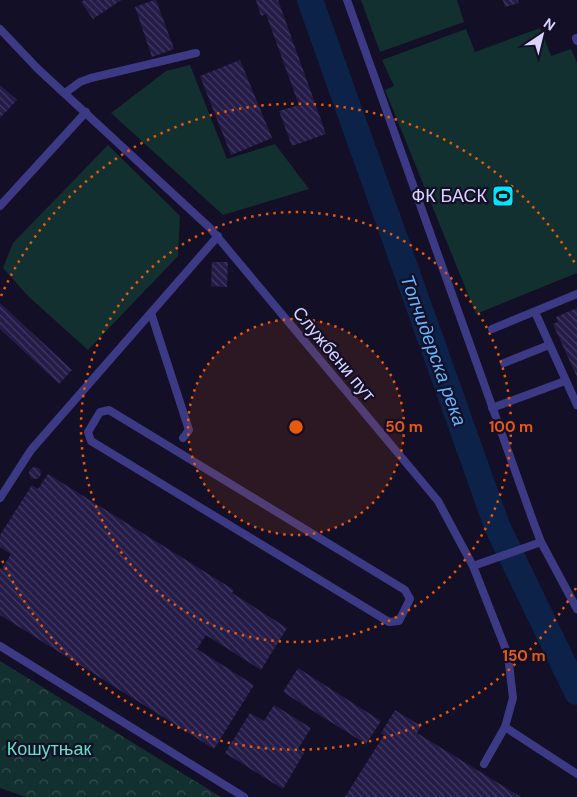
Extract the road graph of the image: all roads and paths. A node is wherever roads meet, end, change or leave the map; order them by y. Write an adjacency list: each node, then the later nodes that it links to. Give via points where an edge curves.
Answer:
1 (347, 0): 16 (lane)
2 (0, 29): 4 (lane, Службени пут)
3 (196, 53): 4 (lane, via 91,78)
4 (66, 93): 5 (lane, Службени пут)
5 (86, 112): 6 (lane); 7 (lane, Службени пут)
6 (0, 206)
7 (218, 236): 10 (lane); 21 (lane, Службени пут, via 438,501)
8 (577, 294): 9 (lane)
9 (536, 312): 11 (lane); 12 (lane)
10 (151, 313): 17 (lane, via 189,430); 19 (lane, via 31,450)
11 (492, 329)
12 (549, 345): 13 (lane); 14 (lane)
13 (504, 363)
14 (565, 382): 15 (lane); 16 (lane)
15 (577, 405)
16 (492, 408): 20 (lane)
17 (183, 438)
18 (158, 481): 18 (lane, via 389,622 398,621 410,599 406,590 109,410 100,412 88,432 91,441)
19 (0, 498)
20 (541, 542): 21 (lane); 22 (lane)
21 (473, 566): 24 (lane, Службени пут, via 508,655 512,698)
22 (577, 609)
23 (0, 646): 27 (lane)
24 (505, 727): 25 (lane, Службени пут); 26 (lane)
25 (484, 764)
26 (577, 774)
27 (244, 797)

